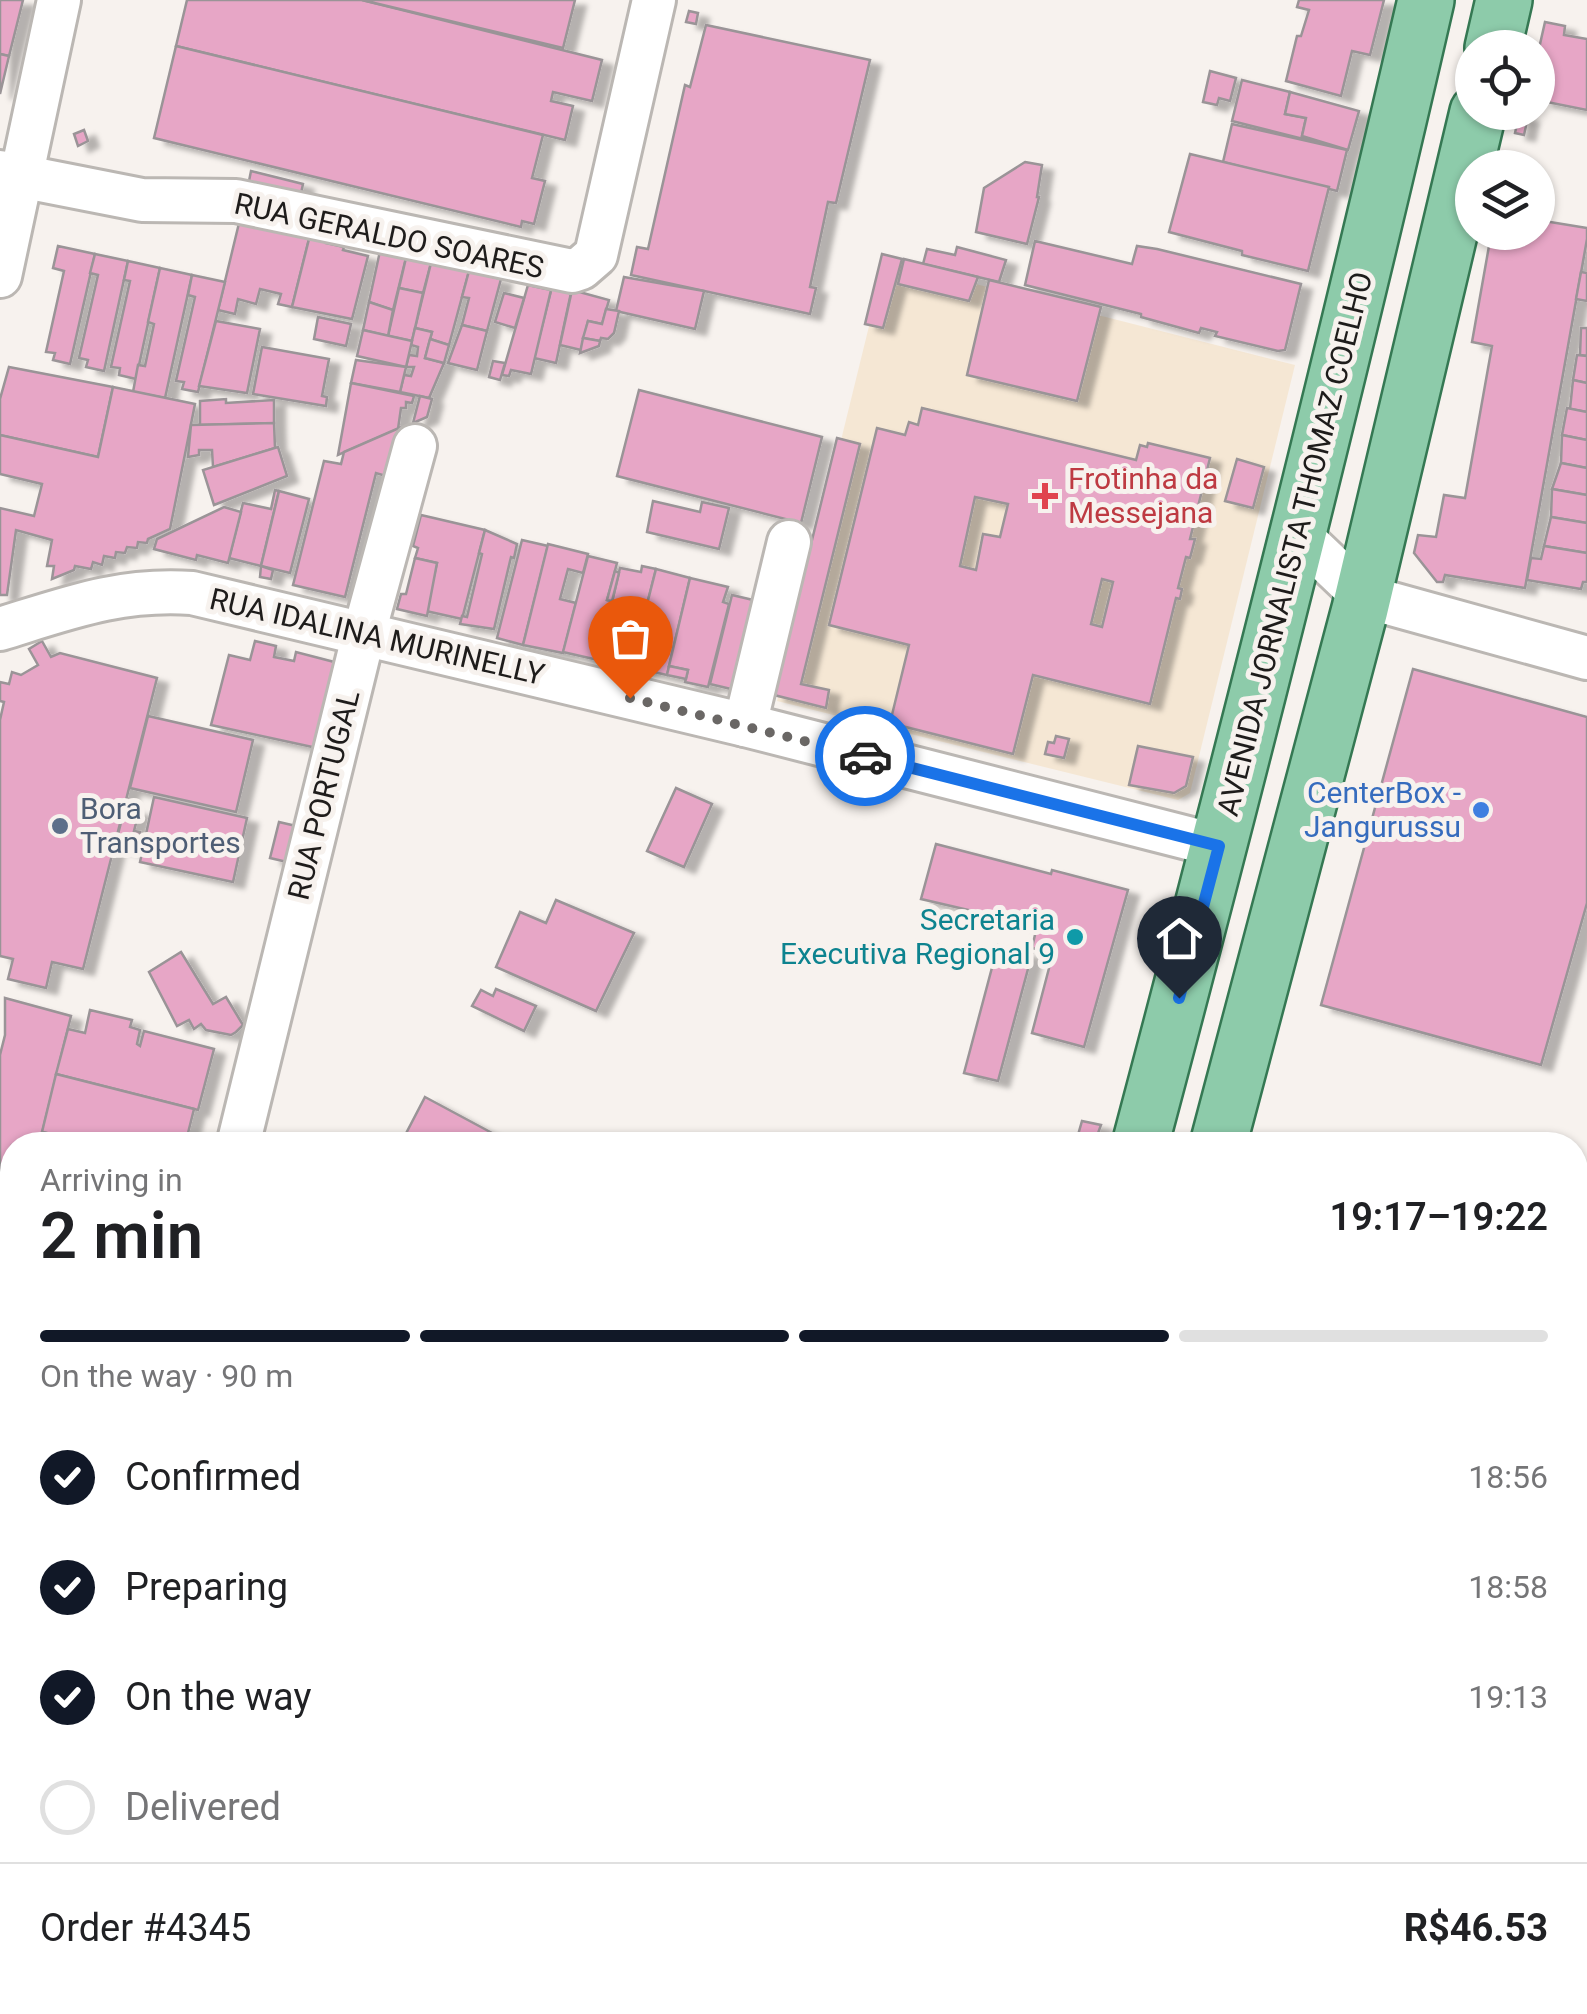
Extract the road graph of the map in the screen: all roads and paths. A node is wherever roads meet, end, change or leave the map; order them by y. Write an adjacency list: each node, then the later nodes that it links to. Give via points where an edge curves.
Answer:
1 (58, 0): 7 (street)
2 (654, 0): 7 (street, RUA GERALDO SOARES, via 596,255 581,268 564,272 236,202 142,200)
3 (1426, 0): 10 (main road, AVENIDA JORNALISTA THOMAZ COELHO)
4 (1504, 0): 5 (main road)
5 (1497, 30)
6 (1474, 130): 12 (main road)
7 (10, 174): 8 (street)
8 (0, 276)
9 (415, 446): 14 (street, RUA PORTUGAL)
10 (1297, 533): 12 (street); 17 (main road, AVENIDA JORNALISTA THOMAZ COELHO)
11 (789, 542): 16 (street)
12 (1363, 596): 15 (street); 20 (main road)
13 (0, 629): 14 (street, RUA IDALINA MURINELLY, via 104,597 152,590 192,593)
14 (364, 633): 16 (street, RUA IDALINA MURINELLY); 18 (street, RUA PORTUGAL)
15 (1587, 658)
16 (745, 725): 17 (street, RUA IDALINA MURINELLY)
17 (1219, 846): 19 (main road, AVENIDA JORNALISTA THOMAZ COELHO)
18 (241, 1132)
19 (1143, 1132)
20 (1221, 1132)

